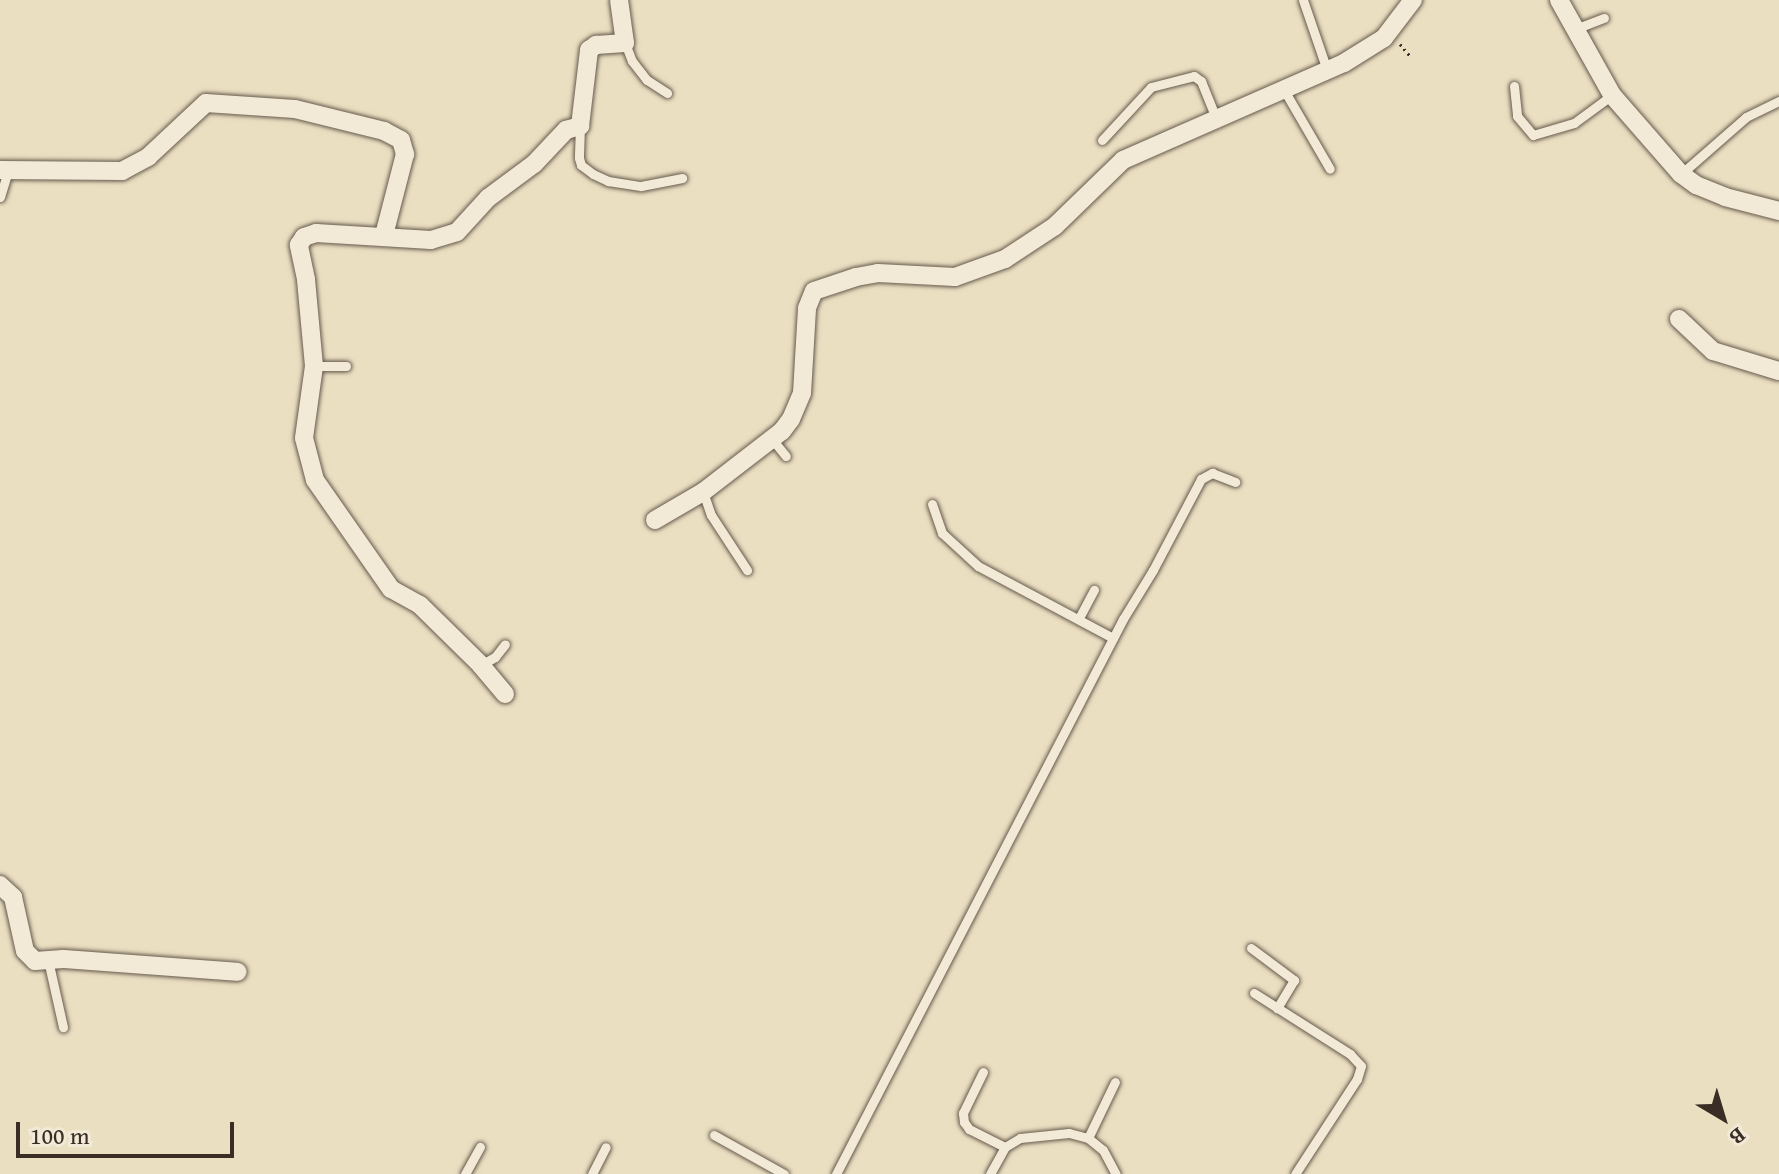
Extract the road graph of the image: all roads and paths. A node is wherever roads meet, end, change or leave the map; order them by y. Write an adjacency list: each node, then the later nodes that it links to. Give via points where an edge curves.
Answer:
1 (619, 0): 7 (street)
2 (1303, 0): 8 (lane)
3 (1413, 0): 8 (street, via 1384,38)
4 (1559, 0): 6 (street)
5 (1604, 18): 6 (lane)
6 (1575, 29): 12 (street)
7 (625, 43): 11 (lane, via 647,80); 15 (street, via 589,50)
8 (1327, 70): 10 (street)
9 (1514, 86): 12 (lane, via 1517,116 1533,135 1574,123)
10 (1284, 90): 14 (street); 17 (lane)
11 (667, 93)
12 (1612, 95): 19 (street)
13 (1779, 101): 19 (lane, via 1746,117)
14 (1216, 118): 16 (lane, via 1194,76 1151,87); 28 (street, via 1123,160 1055,226 980,271 955,277 878,273 814,291 807,308 798,408)
15 (580, 126): 20 (lane, via 579,158 593,174 641,186); 23 (street, via 566,130 457,232 431,240)
16 (1102, 140)
17 (1330, 169)
18 (4, 170): 21 (lane); 23 (street, via 122,171 148,157 206,103 295,109 401,140 405,154)
19 (1681, 174): 22 (street, via 1725,197)
20 (682, 178)
21 (0, 197)
22 (1779, 211)
23 (384, 235): 25 (street, via 316,233 301,241)
24 (1679, 319): 27 (street, via 1713,351)
25 (314, 366): 26 (lane); 39 (street, via 304,438 315,480 391,589 420,605)
26 (346, 366)
27 (1779, 371)
28 (772, 439): 29 (lane); 31 (street)
29 (786, 456)
30 (1235, 482): 37 (lane, via 1212,473 1201,479)
31 (703, 492): 33 (street); 34 (lane, via 711,515)
32 (932, 504): 36 (lane, via 942,533 968,558)
33 (655, 520)
34 (747, 570)
35 (1094, 590): 36 (lane)
36 (1079, 618): 37 (lane)
37 (1113, 638): 58 (lane)
38 (505, 644): 39 (lane)
39 (481, 665): 40 (street)
40 (505, 694)
41 (0, 885): 43 (street, via 13,897 25,951 35,961)
42 (1251, 948): 46 (lane, via 1294,980)
43 (48, 960): 44 (street); 47 (lane)
44 (238, 972)
45 (1254, 993): 46 (lane)
46 (1277, 1008): 61 (lane, via 1361,1066)
47 (63, 1027)
48 (983, 1072): 54 (lane, via 963,1113 964,1122)
49 (1115, 1082): 51 (lane)
50 (714, 1135): 57 (lane)
51 (1088, 1138): 54 (lane, via 1048,1133); 60 (lane, via 1103,1150)
52 (480, 1147): 55 (lane)
53 (606, 1147): 56 (lane)
54 (1005, 1147): 59 (lane)
55 (465, 1174)
56 (592, 1174)
57 (784, 1174)
58 (836, 1174)
59 (990, 1174)
60 (1116, 1174)
61 (1295, 1174)

